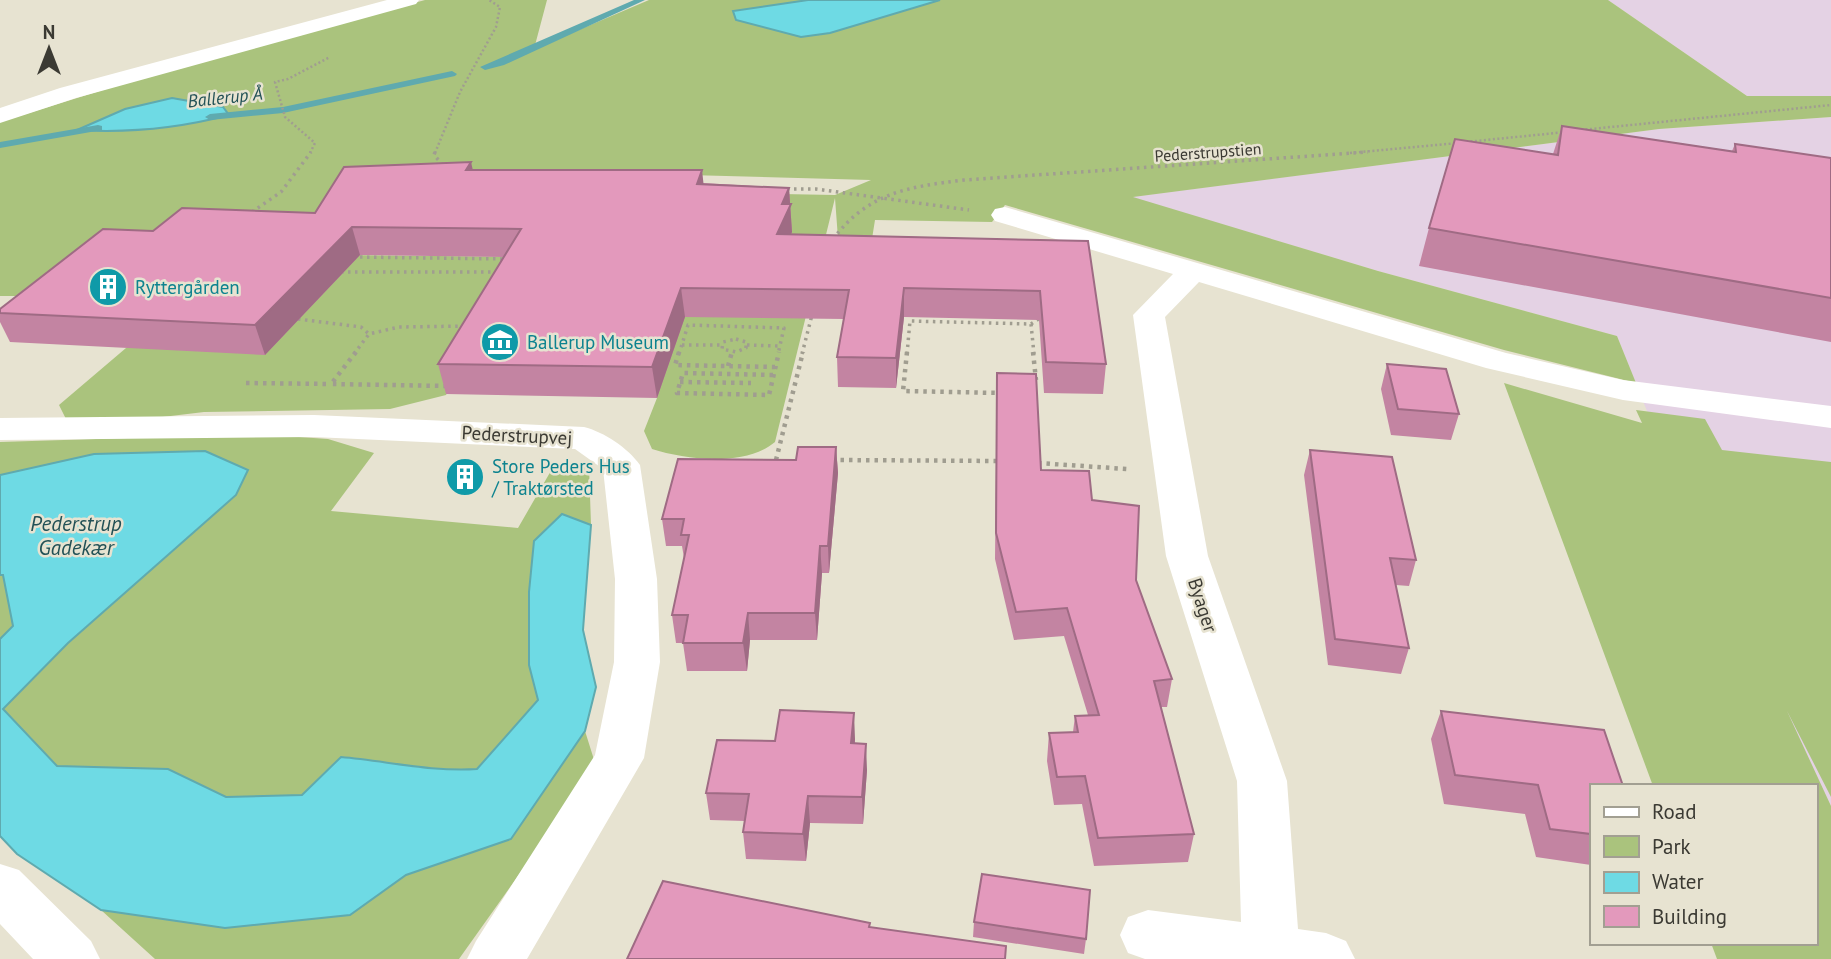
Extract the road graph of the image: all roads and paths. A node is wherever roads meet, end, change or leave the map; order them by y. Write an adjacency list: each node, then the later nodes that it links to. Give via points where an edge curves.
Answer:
1 (409, 0): 5 (street, via 68,93)
2 (489, 0): 6 (path, via 499,7 500,21 446,121 434,155)
3 (281, 105): 9 (path, via 285,117 315,143 269,205)
4 (1831, 105): 8 (path, Pederstrupstien, via 1293,159 964,180)
5 (0, 116)
6 (450, 173)
7 (783, 189): 8 (path)
8 (877, 197): 10 (path); 11 (path, Pederstrupstien, via 844,222)
9 (244, 215)
10 (1004, 215): 18 (street)
11 (830, 243)
12 (431, 257): 13 (path); 14 (path); 16 (path)
13 (343, 258)
14 (520, 259)
15 (340, 272): 16 (path)
16 (422, 272): 17 (path)
17 (513, 272)
18 (1191, 272): 43 (street, via 1498,361 1623,390); 52 (street, Byager, via 1149,314)
19 (813, 311): 47 (path)
20 (1050, 311): 22 (path)
21 (299, 319): 25 (path, via 361,327)
22 (1031, 324): 39 (path); 42 (path, via 910,321 903,391)
23 (468, 326): 25 (path, via 399,327)
24 (738, 326): 26 (path); 27 (path, via 688,325); 30 (path, via 784,328)
25 (369, 334): 40 (path)
26 (736, 339): 28 (path); 29 (path)
27 (682, 345): 28 (path); 32 (path, via 675,365)
28 (721, 345): 31 (path)
29 (747, 345): 30 (path); 31 (path)
30 (779, 346): 33 (path)
31 (732, 352): 32 (path)
32 (728, 366): 33 (path)
33 (775, 367): 35 (path)
34 (753, 375): 35 (path); 36 (path, via 683,373); 38 (path)
35 (773, 375): 41 (path, via 769,395)
36 (680, 382): 38 (path); 41 (path, via 677,393)
37 (246, 383): 40 (path)
38 (751, 383): 41 (path)
39 (1036, 383)
40 (331, 384): 45 (path, via 447,386)
41 (748, 394)
42 (1010, 394)
43 (1831, 417)
44 (0, 429): 45 (street, Pederstrupvej, via 314,426)
45 (422, 430): 57 (street, Pederstrupvej, via 584,438 621,465 636,579 637,662 619,758)
46 (763, 460): 47 (path)
47 (776, 460): 48 (path)
48 (789, 460)
49 (830, 460): 50 (path)
50 (1006, 461)
51 (1034, 463): 52 (path)
52 (1172, 471): 55 (street, Byager, via 1187,556 1262,781)
53 (0, 887): 56 (street)
54 (1148, 935): 55 (street)
55 (1270, 951): 58 (street)
56 (71, 959)
57 (496, 959)
58 (1326, 959)

